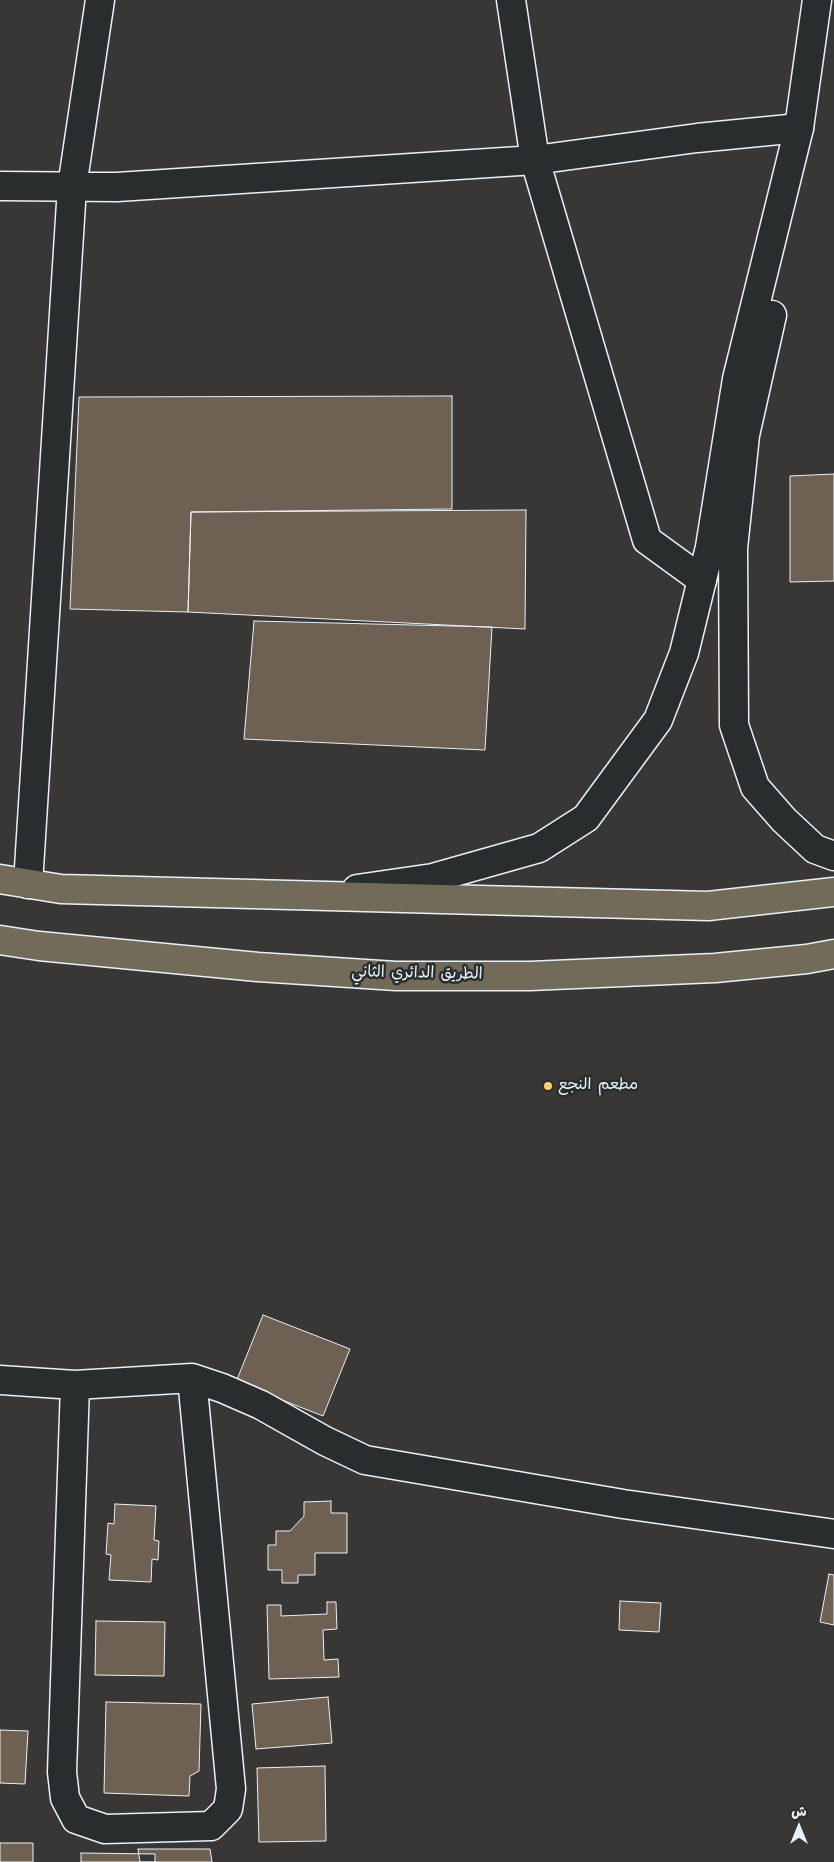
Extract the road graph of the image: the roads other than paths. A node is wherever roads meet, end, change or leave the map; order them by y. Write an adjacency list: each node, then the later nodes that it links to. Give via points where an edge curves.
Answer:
1 (100, 0): 8 (street)
2 (511, 0): 6 (street)
3 (817, 0): 5 (street)
4 (834, 15): 10 (street, via 782,271 744,435 733,548 734,725 755,787 815,849)
5 (799, 128): 6 (street); 9 (street, via 737,379)
6 (535, 160): 8 (street, via 117,187); 9 (street, via 647,540)
7 (0, 186): 8 (street)
8 (72, 187): 12 (street)
9 (702, 580): 14 (street, via 684,653 658,720 586,818 539,848 433,878)
10 (834, 856)
11 (0, 879): 12 (highway)
12 (28, 884): 14 (highway, via 61,889)
13 (834, 892): 14 (highway, via 708,906)
14 (319, 895)
15 (0, 940): 16 (highway, الطريق الدائري الثاني, via 258,967 396,976 530,976 705,968)
16 (834, 954)
17 (192, 1378): 19 (street); 19 (street, via 231,1789 228,1809 211,1826 105,1829 76,1819 65,1798 62,1772); 20 (street, via 261,1405 365,1460 623,1504)
18 (0, 1380): 19 (street)
19 (75, 1385)
20 (834, 1534)

